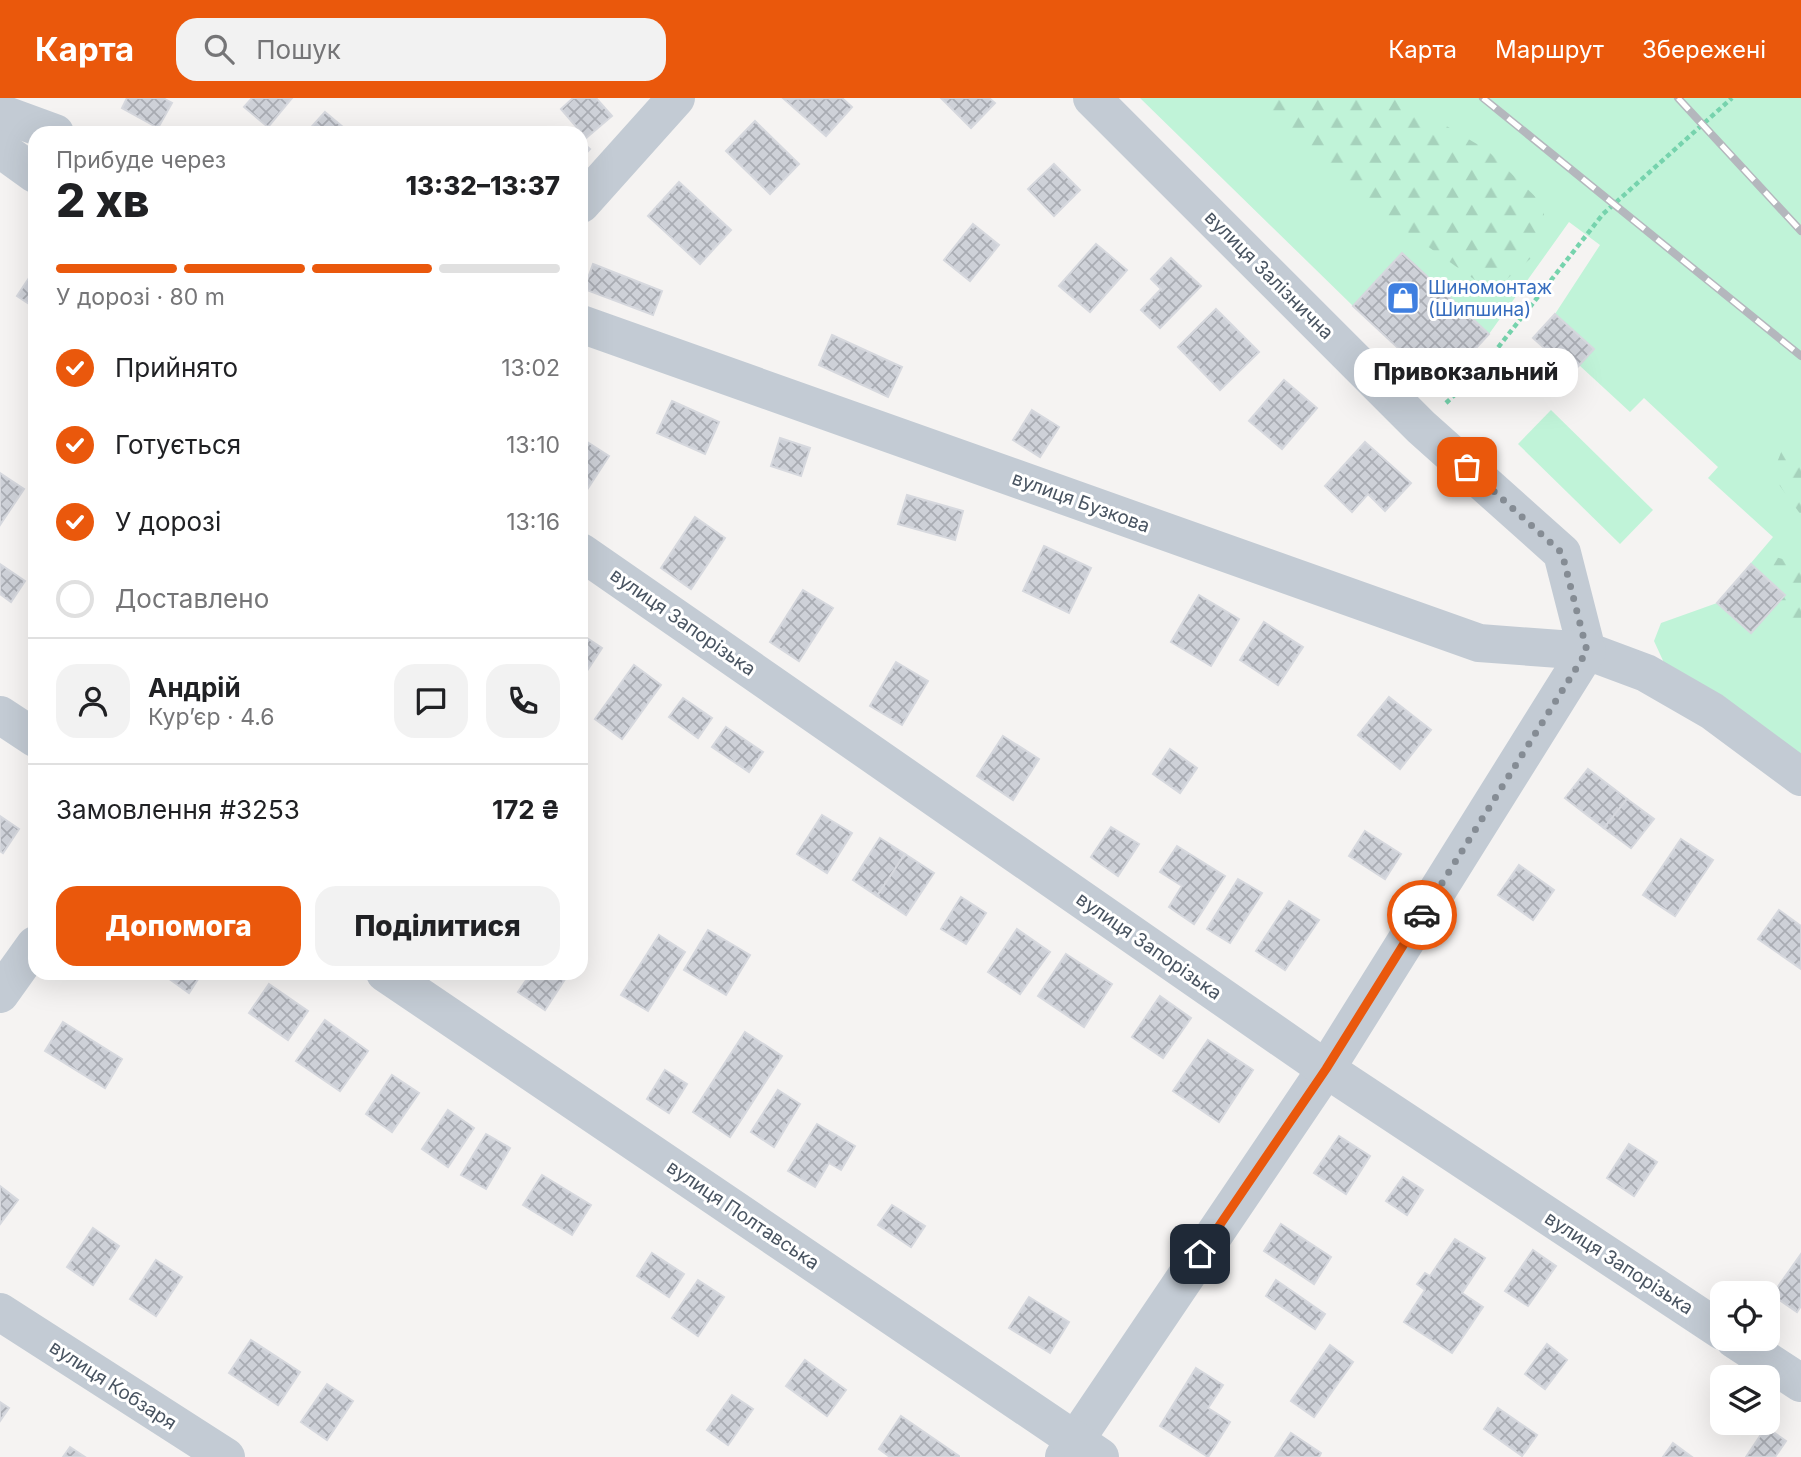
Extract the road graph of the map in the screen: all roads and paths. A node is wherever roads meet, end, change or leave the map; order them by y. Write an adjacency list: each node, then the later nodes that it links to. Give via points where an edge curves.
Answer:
1 (676, 98): 8 (street)
2 (1092, 98): 12 (street, вулиця Залізнична, via 1421,427 1562,553)
3 (1732, 98): 10 (path, via 1603,214)
4 (0, 113): 5 (street)
5 (36, 126)
6 (0, 149): 7 (street)
7 (28, 169)
8 (588, 196)
9 (588, 326): 12 (street, вулиця Бузкова, via 1479,643)
10 (1478, 373)
11 (588, 557): 19 (street, вулиця Запорізька)
12 (1587, 651): 15 (street, via 1646,673 1712,711); 19 (street)
13 (0, 715): 14 (street)
14 (28, 733)
15 (1801, 777)
16 (28, 955): 18 (street)
17 (395, 980): 24 (street, вулиця Полтавська)
18 (0, 994)
19 (1326, 1069): 21 (street, вулиця Запорізька); 24 (street)
20 (0, 1312): 25 (street, вулиця Кобзаря)
21 (1710, 1323)
22 (1752, 1351): 23 (street)
23 (1801, 1383)
24 (1079, 1451)
25 (226, 1457)

